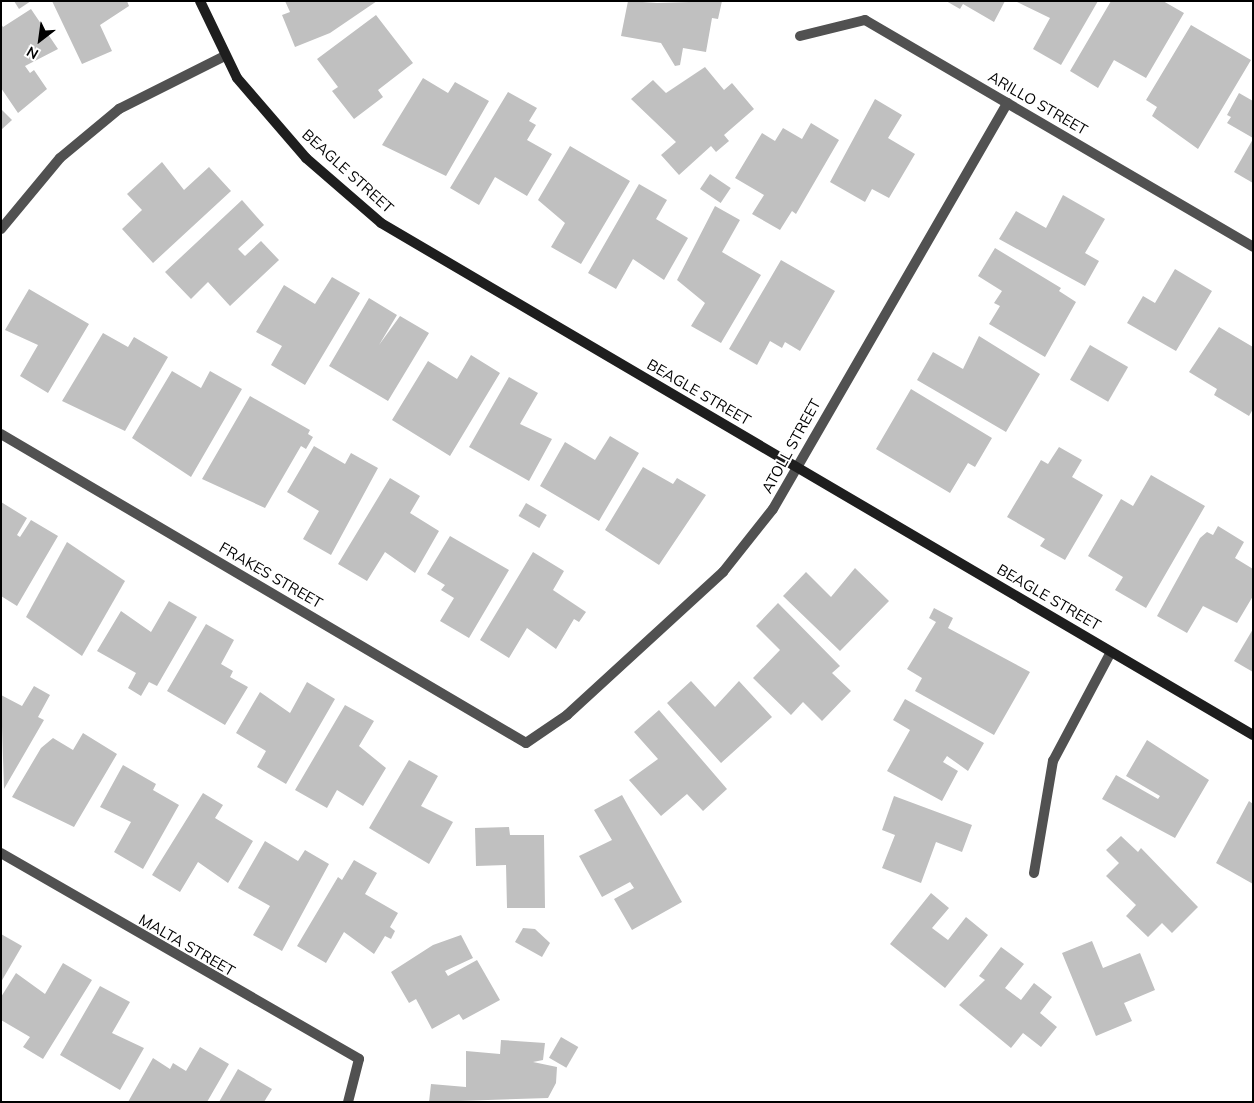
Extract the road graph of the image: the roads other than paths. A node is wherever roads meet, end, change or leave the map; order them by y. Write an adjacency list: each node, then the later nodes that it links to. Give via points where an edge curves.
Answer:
1 (200, 1): 3 (street, BEAGLE STREET)
2 (800, 36): 4 (street, ARILLO STREET, via 866,20)
3 (223, 57): 5 (street, via 119,109 60,158); 8 (street, BEAGLE STREET, via 306,158 381,223)
4 (1007, 102): 6 (street, ARILLO STREET); 8 (street, ATOLL STREET)
5 (1, 229)
6 (1253, 247)
7 (1, 434): 11 (street, FRAKES STREET)
8 (796, 466): 9 (street, BEAGLE STREET); 11 (street, ATOLL STREET, via 773,509 723,572 567,715)
9 (1111, 652): 10 (street, BEAGLE STREET); 13 (street, via 1052,760)
10 (1253, 735)
11 (526, 742)
12 (1, 853): 14 (street, MALTA STREET, via 359,1059)
13 (1034, 872)
14 (348, 1102)

